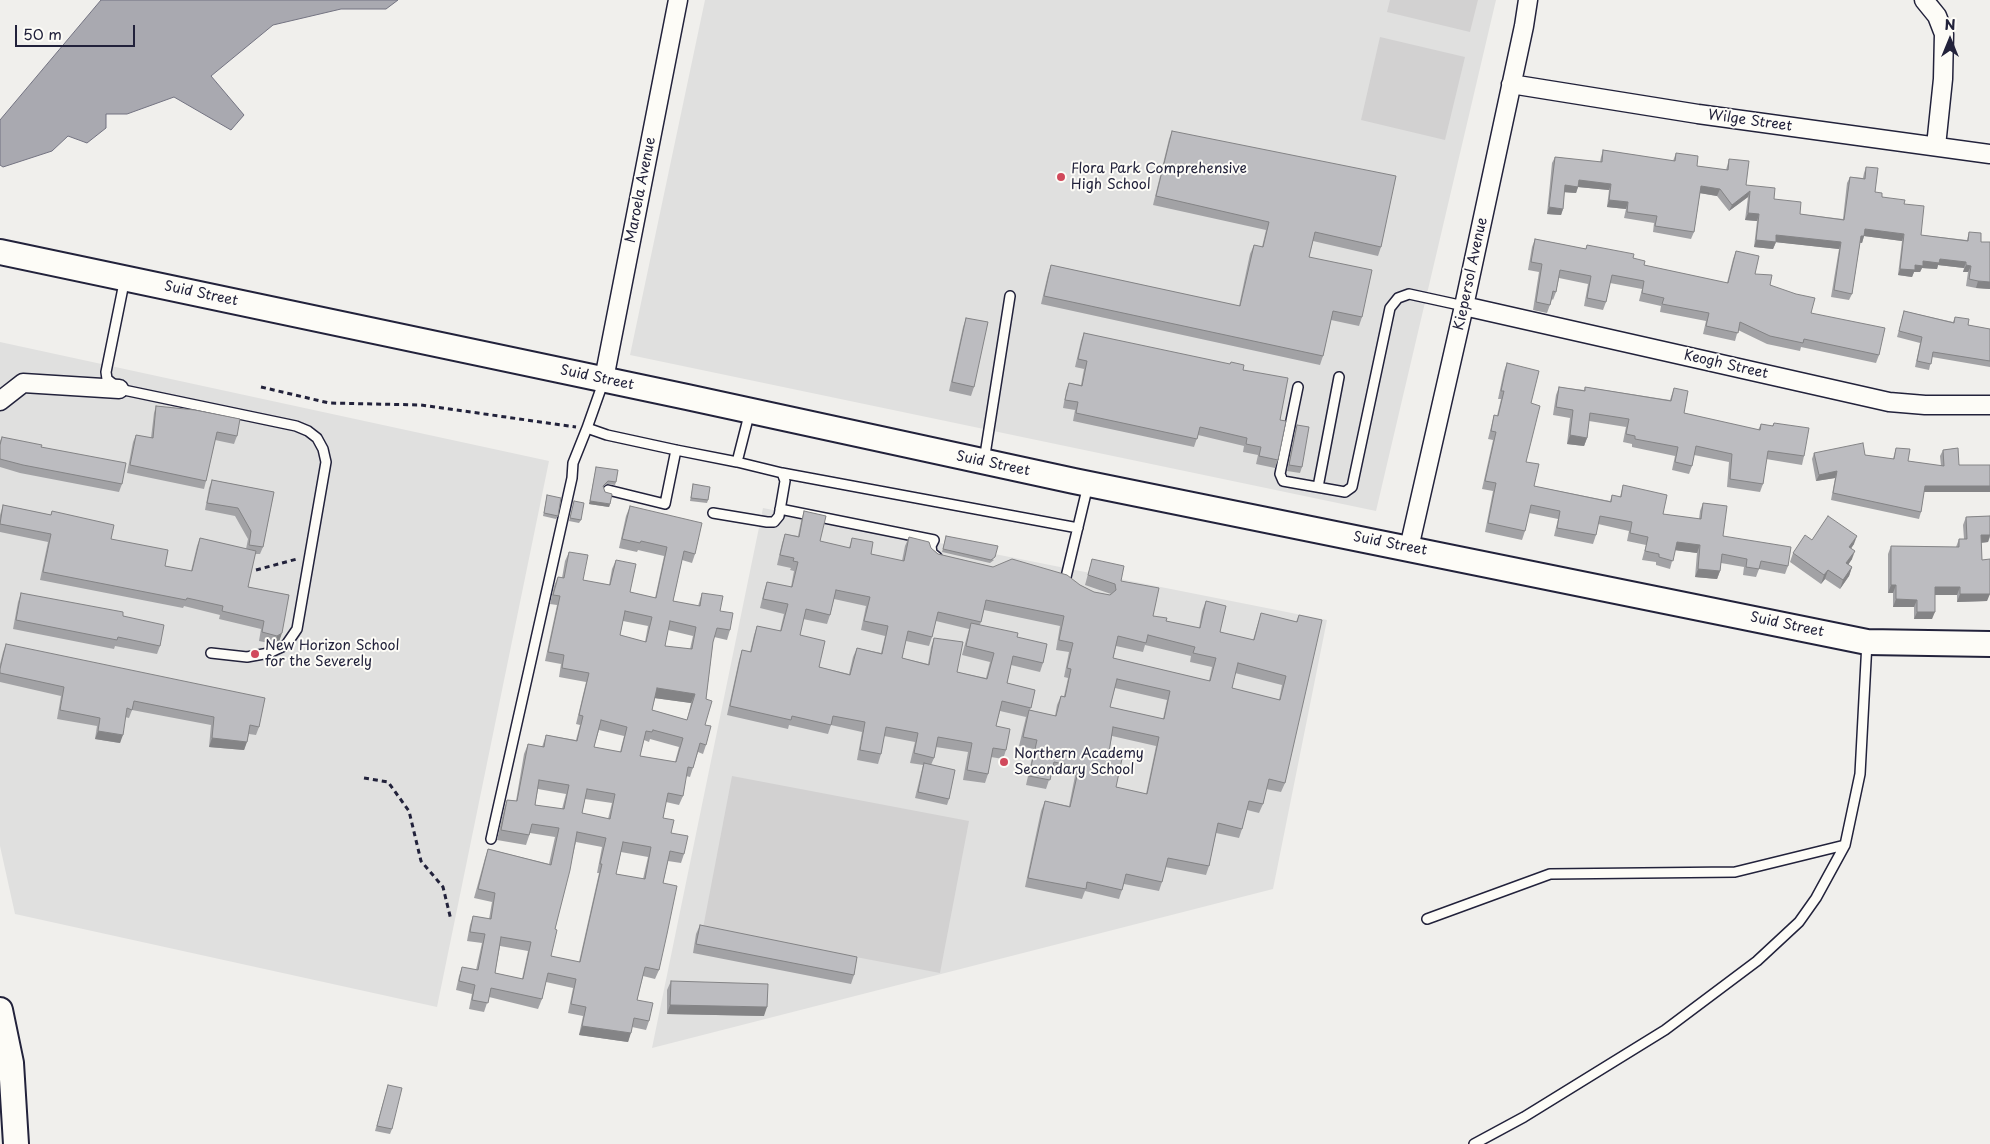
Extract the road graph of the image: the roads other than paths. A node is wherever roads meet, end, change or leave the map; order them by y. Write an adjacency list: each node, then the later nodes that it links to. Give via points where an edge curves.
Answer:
1 (678, 0): 12 (street, Maroela Avenue)
2 (1528, 0): 4 (street, Kiepersol Avenue)
3 (1924, 0): 5 (street, via 1937,16 1944,34)
4 (1511, 84): 5 (street, Wilge Street, via 1698,114); 10 (street, Kiepersol Avenue)
5 (1936, 146): 6 (street, Wilge Street)
6 (1990, 154)
7 (0, 252): 8 (street, Suid Street)
8 (125, 278): 12 (street, Suid Street); 14 (lane, via 106,372 108,379)
9 (1010, 296): 21 (lane)
10 (1464, 306): 16 (street, Keogh Street, via 1889,402); 24 (lane, via 1409,294 1398,298 1390,308 1352,487 1345,492); 29 (street, Kiepersol Avenue)
11 (1340, 377): 24 (lane)
12 (604, 379): 17 (street, Suid Street); 18 (lane)
13 (1298, 387): 24 (lane, via 1280,474 1283,481)
14 (119, 389): 15 (street, via 23,383); 34 (lane, via 296,426 317,438 323,449 326,462 297,629 286,646 269,654 247,657)
15 (0, 402)
16 (1990, 405)
17 (750, 411): 20 (lane); 21 (street, Suid Street)
18 (587, 428): 19 (lane); 35 (lane, via 574,463)
19 (676, 450): 20 (lane); 25 (lane, via 665,504)
20 (737, 462): 22 (lane)
21 (984, 462): 23 (street, Suid Street)
22 (782, 473): 26 (lane, via 785,481); 28 (lane)
23 (1089, 484): 28 (lane); 29 (street, Suid Street)
24 (1318, 487)
25 (608, 490)
26 (780, 509): 27 (lane, via 774,522); 30 (lane, via 934,540 932,553)
27 (713, 513)
28 (1078, 528): 31 (lane, via 1070,580)
29 (1409, 548): 32 (street, Suid Street)
30 (945, 559)
31 (1057, 575)
32 (1867, 642): 33 (street, Suid Street); 36 (lane, via 1860,774)
33 (1990, 644)
34 (211, 654)
35 (491, 840)
36 (1845, 845): 37 (lane, via 1735,872 1550,874); 40 (lane, via 1799,922 1757,961 1665,1030 1524,1118)
37 (1426, 919)
38 (0, 1010): 39 (street, via 11,1063)
39 (16, 1144)
40 (1474, 1144)

